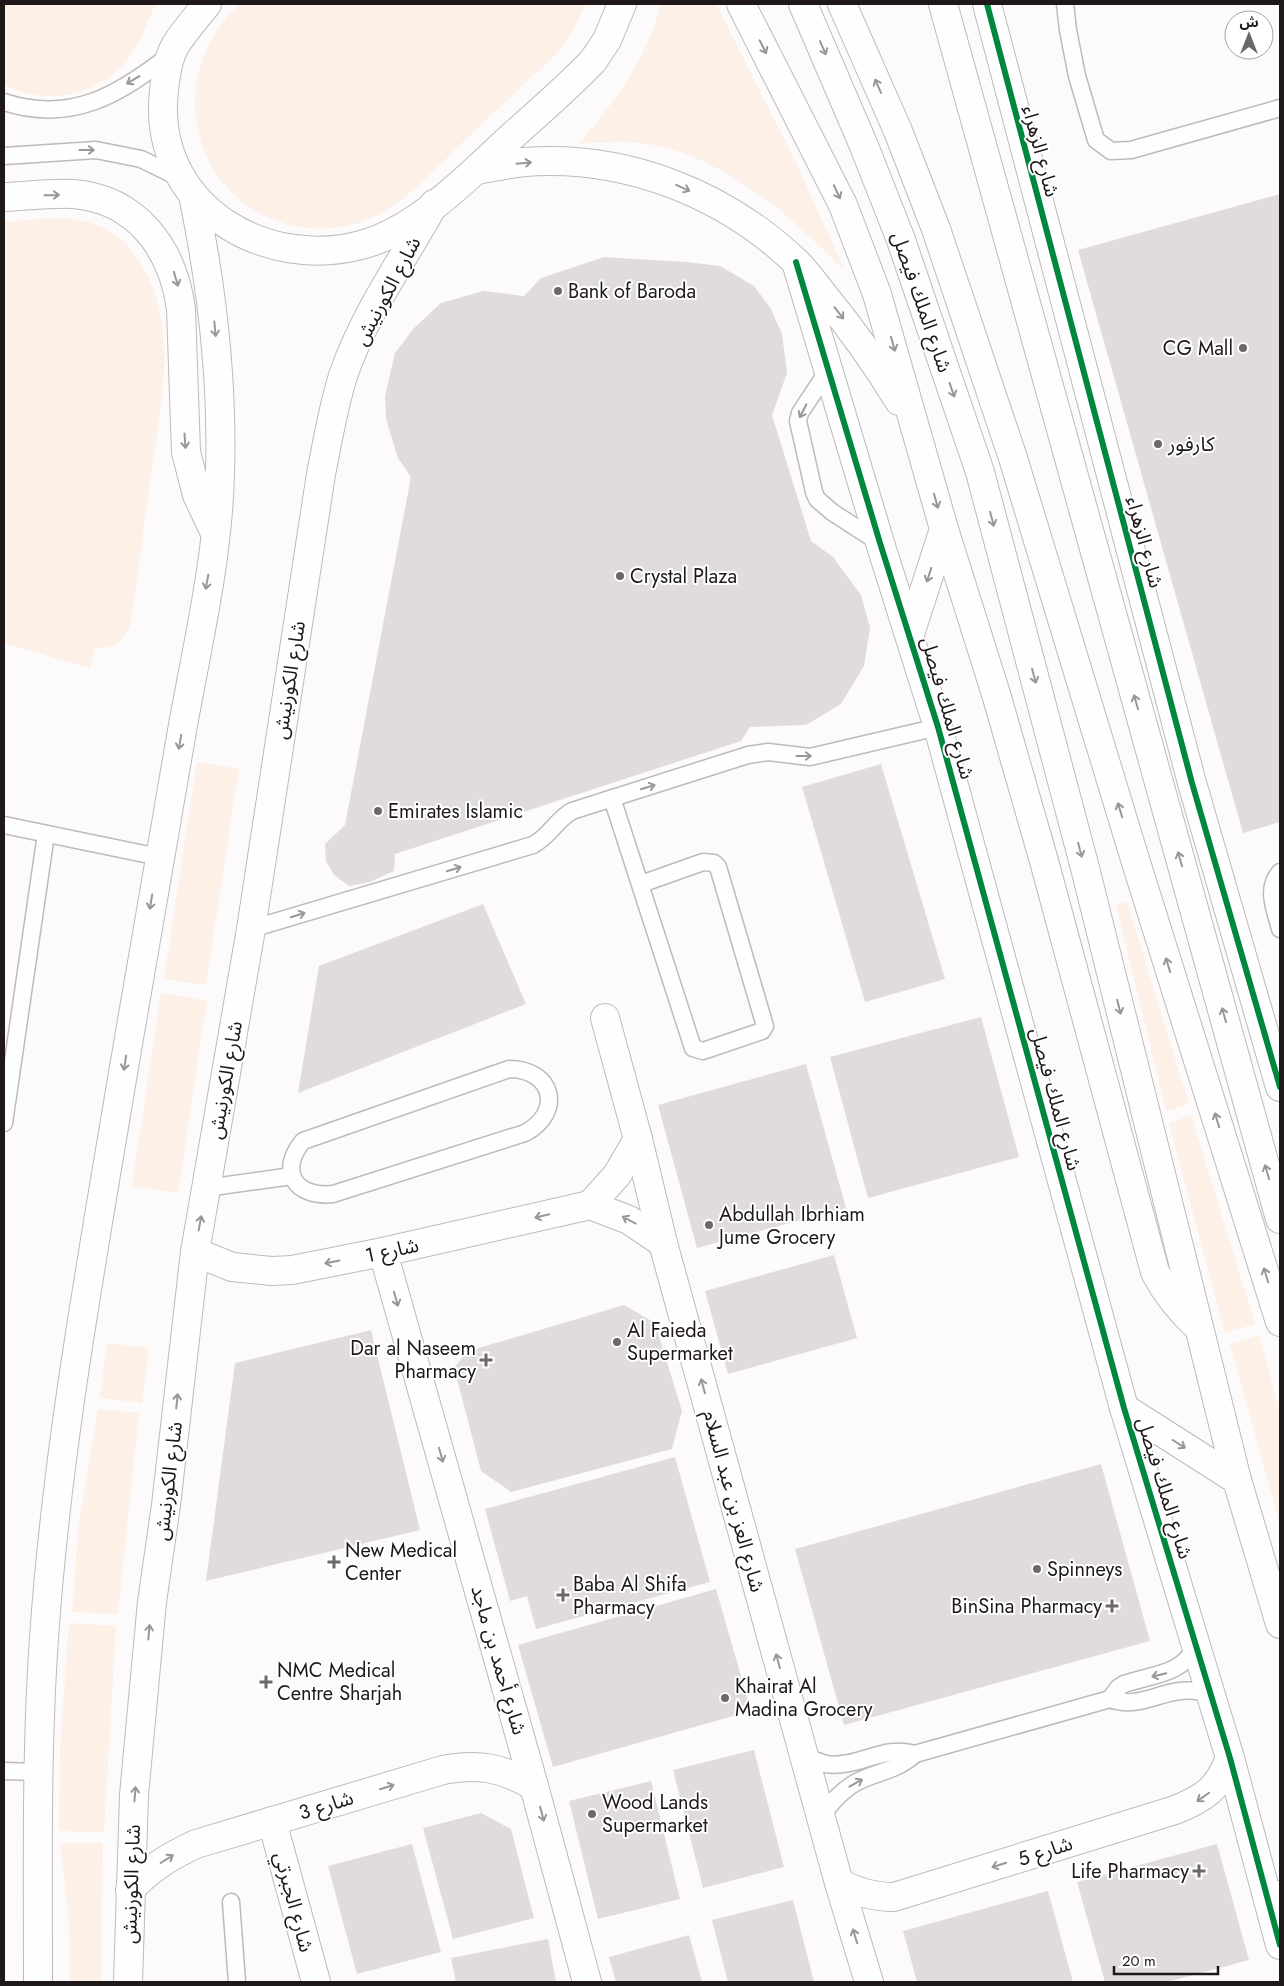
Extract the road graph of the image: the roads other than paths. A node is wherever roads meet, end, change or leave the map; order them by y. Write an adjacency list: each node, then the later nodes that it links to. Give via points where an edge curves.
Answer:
1 (188, 4): 10 (main road)
2 (207, 4): 10 (main road)
3 (622, 4): 14 (main road, via 607,40 593,61)
4 (741, 4): 20 (main road, one-way to 20, via 822,162 861,249 891,340)
5 (803, 4): 46 (main road, شارع الملك فيصل, one-way to 46, via 901,240 980,472 1085,868)
6 (842, 4): 45 (main road, شارع الملك فيصل, one-way to 6, via 1016,468 936,229 898,131)
7 (987, 4): 35 (main road, شارع الزهراء, via 1192,783)
8 (1065, 4): 12 (lane, via 1077,76 1096,140 1111,151 1131,150)
9 (949, 10): 41 (main road, one-way to 9)
10 (173, 49): 11 (lane, one-way to 11, via 154,68 88,105 42,111); 15 (main road, via 164,85 162,117 169,150)
11 (4, 102)
12 (1280, 108)
13 (4, 156): 15 (lane, one-way to 15, via 96,150 141,159)
14 (476, 170): 17 (main road); 18 (main road, one-way to 18, via 525,162 575,162 624,169 672,183 717,203 759,229)
15 (188, 187): 17 (main road, via 206,209 240,233 269,245 308,252 336,251 363,245 389,235); 22 (main road, one-way to 22, via 209,279 218,364 220,477)
16 (4, 197): 22 (main road, one-way to 22, via 73,194 95,198 133,217 162,248 176,281 181,309 186,452 197,495)
17 (434, 204): 32 (main road, شارع الكورنيش, via 366,325 345,372 331,422)
18 (796, 262): 19 (main road, شارع الملك فيصل); 20 (main road, one-way to 20, via 841,316 881,372)
19 (829, 370): 23 (main road, شارع الملك فيصل); 23 (lane, one-way to 23, via 798,421 814,492 827,508)
20 (916, 432): 21 (main road, one-way to 21)
21 (944, 528): 24 (main road, one-way to 24); 46 (main road, via 1044,862 1155,1272 1166,1293)
22 (216, 534): 29 (main road, one-way to 29)
23 (880, 543): 24 (main road, شارع الملك فيصل)
24 (910, 634): 25 (main road, شارع الملك فيصل)
25 (938, 727): 26 (lane, one-way to 25, via 758,753 810,757); 47 (main road, شارع الملك فيصل)
26 (612, 798): 31 (lane); 32 (lane, one-way to 26, via 533,845 553,831 565,815)
27 (4, 826): 28 (lane)
28 (46, 834): 29 (lane); 36 (lane)
29 (159, 857): 57 (main road, one-way to 57, via 68,1416 45,1625)
30 (1280, 872): 33 (lane, via 1272,884 1271,893)
31 (641, 884): 31 (lane, via 693,1048 703,1051 762,1031 765,1026 718,867 714,863 703,862)
32 (251, 929): 39 (main road, شارع الكورنيش)
33 (1280, 929)
34 (605, 1018): 37 (main road, شارع العز بن عبد السلام)
35 (1280, 1087)
36 (4, 1122)
37 (638, 1139): 40 (main road, via 618,1175); 42 (main road, شارع العز بن عبد السلام)
38 (292, 1176): 38 (lane, via 312,1194 333,1194 525,1133 538,1126 546,1115 550,1100 546,1086 537,1075 524,1069 509,1069 315,1135 303,1140 294,1151); 39 (lane)
39 (206, 1188): 43 (main road, شارع الكورنيش, one-way to 39)
40 (590, 1205): 42 (main road, one-way to 40, via 630,1220); 44 (main road, شارع 1, one-way to 44)
41 (1280, 1219)
42 (663, 1243): 54 (main road, شارع العز بن عبد السلام, one-way to 42)
43 (195, 1252): 44 (main road, شارع 1, one-way to 43, via 272,1271 232,1267); 62 (main road, شارع الكورنيش, one-way to 43, via 134,1795 152,1602)
44 (383, 1252): 58 (main road, شارع أحمد بن ماجد, one-way to 58)
45 (1280, 1322)
46 (1199, 1328): 48 (main road, شارع الملك فيصل)
47 (1124, 1408): 48 (main road, one-way to 48); 50 (main road, شارع الملك فيصل)
48 (1237, 1480): 49 (main road, شارع الملك فيصل)
49 (1280, 1624)
50 (1196, 1646): 51 (main road, شارع الملك فيصل); 52 (lane, one-way to 52, via 1191,1657 1172,1672 1124,1684)
51 (1211, 1694): 52 (lane, via 1188,1689 1129,1703); 55 (main road, شارع الملك فيصل)
52 (1110, 1699): 53 (lane)
53 (915, 1754): 54 (lane, via 887,1751 828,1764); 59 (lane, one-way to 53, via 831,1802 854,1784 897,1768)
54 (804, 1755): 59 (main road, شارع العز بن عبد السلام)
55 (1230, 1758): 61 (main road, شارع 5, one-way to 61, via 1222,1778 1211,1791 1175,1810 894,1897 867,1894); 64 (main road, شارع الملك فيصل)
56 (4, 1772): 57 (lane)
57 (37, 1772): 66 (main road)
58 (534, 1786): 60 (main road, شارع 3, one-way to 58, via 468,1765 492,1768); 70 (main road, شارع أحمد بن ماجد, one-way to 70)
59 (822, 1816): 61 (main road, شارع العز بن عبد السلام)
60 (272, 1821): 62 (main road, شارع 3, one-way to 60, via 143,1876 177,1852); 69 (main road, شارع الجبرتي)
61 (839, 1883): 71 (main road, شارع العز بن عبد السلام, one-way to 61)
62 (130, 1890): 67 (main road, شارع الكورنيش)
63 (231, 1902): 68 (lane)
64 (1276, 1905): 65 (main road, شارع الملك فيصل)
65 (1280, 1945)
66 (38, 1982)
67 (128, 1982)
68 (237, 1982)
69 (316, 1982)
70 (587, 1982)
71 (869, 1982)

